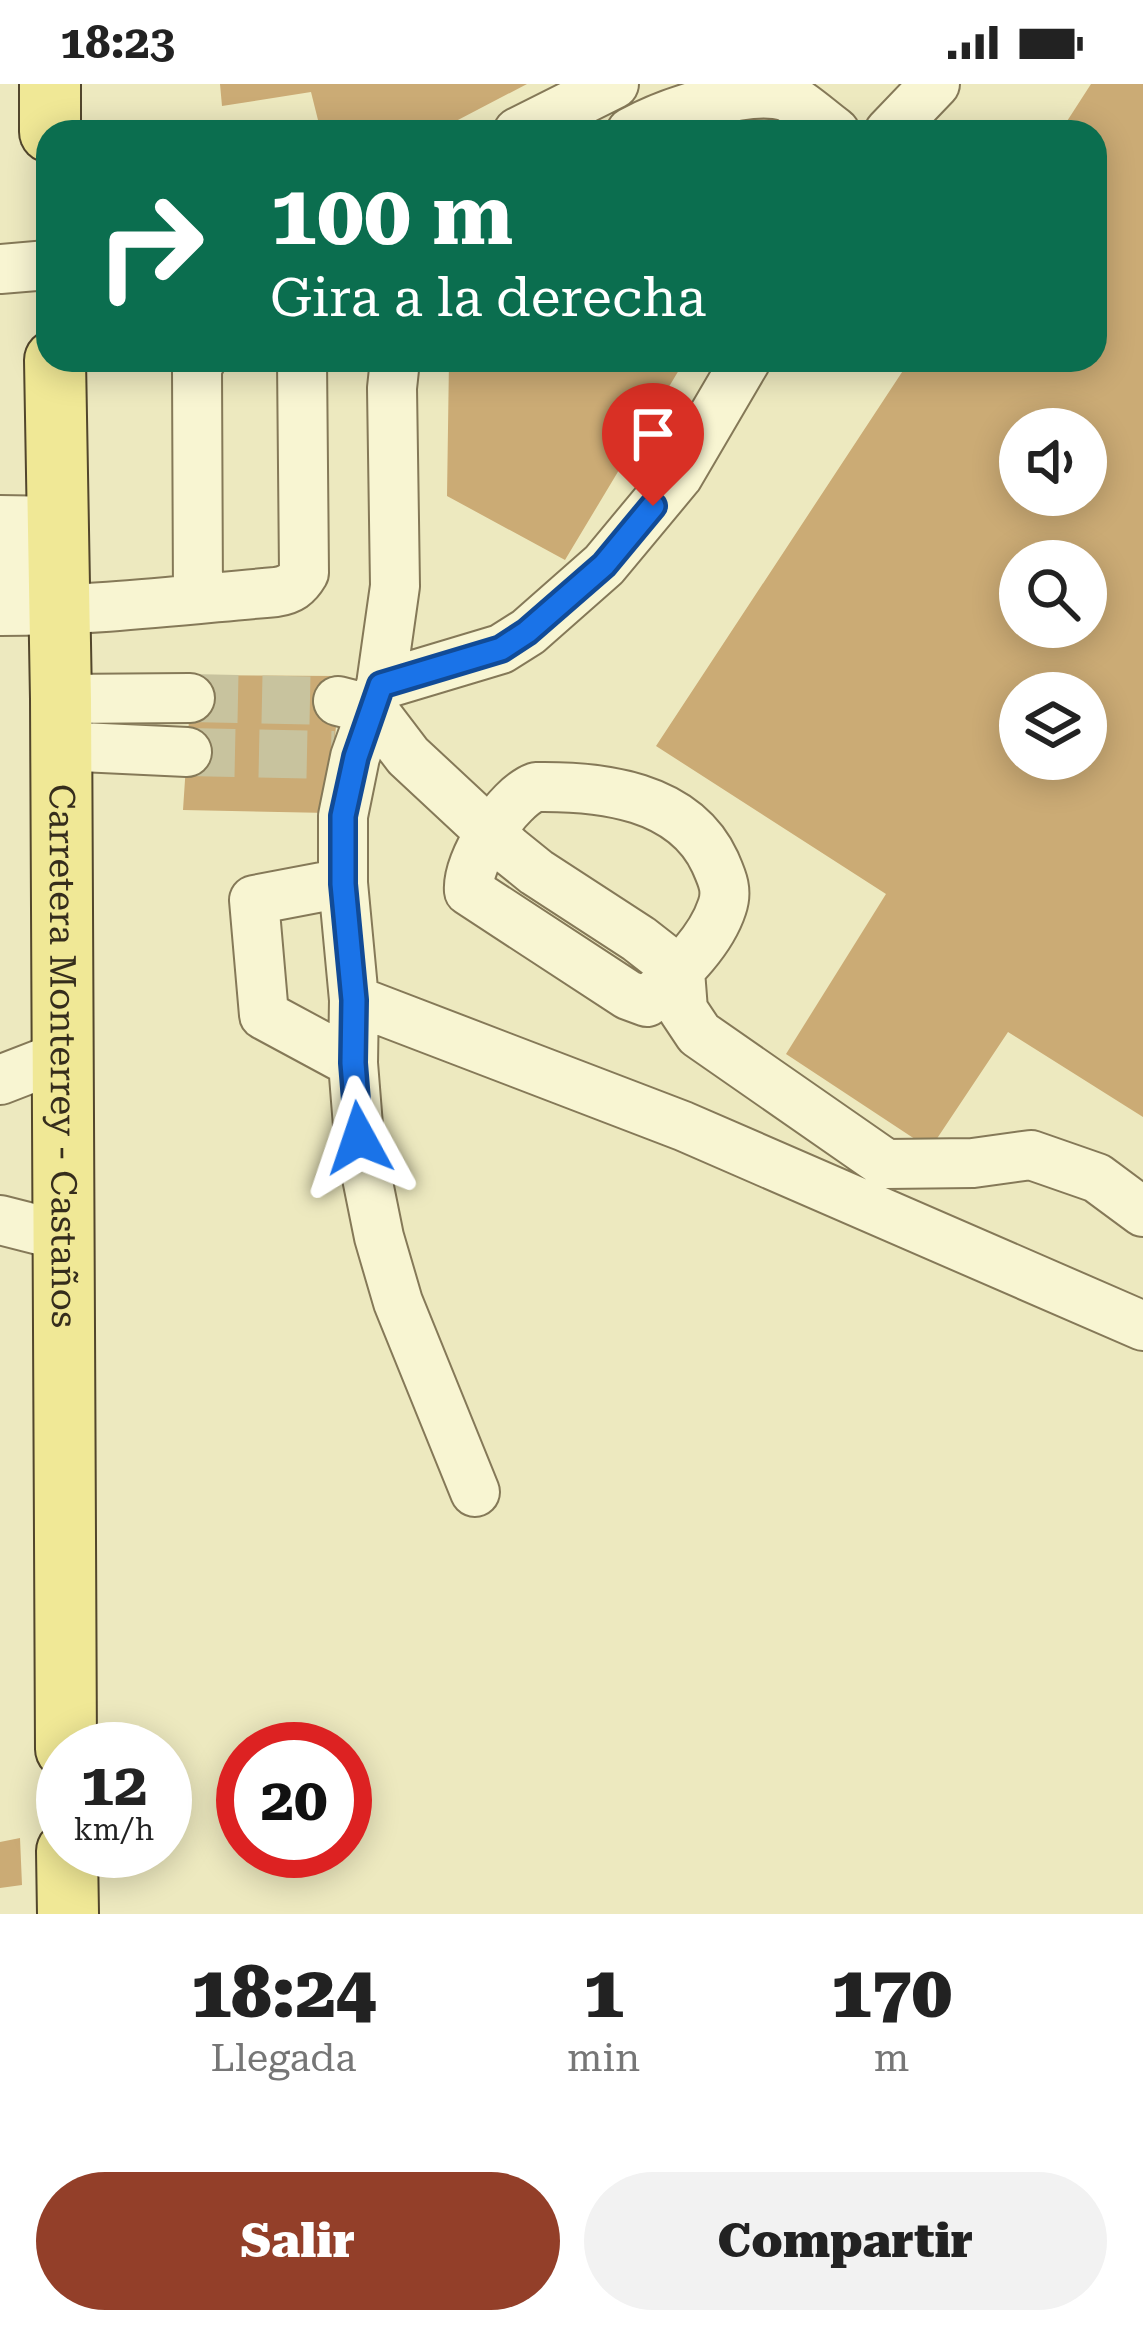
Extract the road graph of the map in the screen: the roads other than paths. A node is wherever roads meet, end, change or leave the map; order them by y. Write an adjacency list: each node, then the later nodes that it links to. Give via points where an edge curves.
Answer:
1 (50, 84): 4 (main road)
2 (614, 84): 5 (lane)
3 (934, 84): 8 (lane)
4 (50, 120)
5 (542, 120)
6 (661, 120): 7 (lane, via 753,90 784,94)
7 (819, 120)
8 (900, 120)
9 (36, 266): 10 (lane)
10 (0, 269)
11 (56, 372): 17 (main road, Carretera Monterrey - Castaños)
12 (197, 372): 19 (lane)
13 (302, 372): 19 (lane, via 304,573 288,590)
14 (394, 372): 22 (lane, via 395,586)
15 (739, 372): 22 (lane, via 678,476 604,565 527,632)
16 (0, 520): 17 (lane)
17 (60, 566): 18 (lane); 19 (lane); 20 (lane); 23 (main road, Carretera Monterrey - Castaños)
18 (0, 567)
19 (198, 599)
20 (0, 611)
21 (190, 698): 23 (lane)
22 (364, 698): 25 (lane); 26 (lane)
23 (61, 722): 24 (lane); 31 (main road, Carretera Monterrey - Castaños)
24 (187, 752)
25 (345, 756): 26 (lane); 28 (lane)
26 (409, 756): 27 (lane)
27 (491, 832): 29 (lane, via 469,891 647,1002); 29 (lane, via 522,792 573,787 626,794 696,833 725,883 724,903)
28 (343, 884): 30 (lane); 32 (lane, via 254,900 264,1015)
29 (680, 971): 34 (lane, via 683,1010 699,1034 886,1164 1031,1155 1097,1178)
30 (354, 1000): 32 (lane); 37 (lane, via 682,1126)
31 (62, 1056): 33 (lane); 36 (main road, Carretera Monterrey - Castaños)
32 (353, 1063): 38 (lane, via 379,1237)
33 (0, 1080)
34 (1143, 1212)
35 (0, 1220): 36 (lane)
36 (63, 1236): 39 (main road, Carretera Monterrey - Castaños)
37 (1143, 1326)
38 (475, 1492)
39 (66, 1722)
40 (67, 1878): 41 (main road)
41 (68, 1914)

